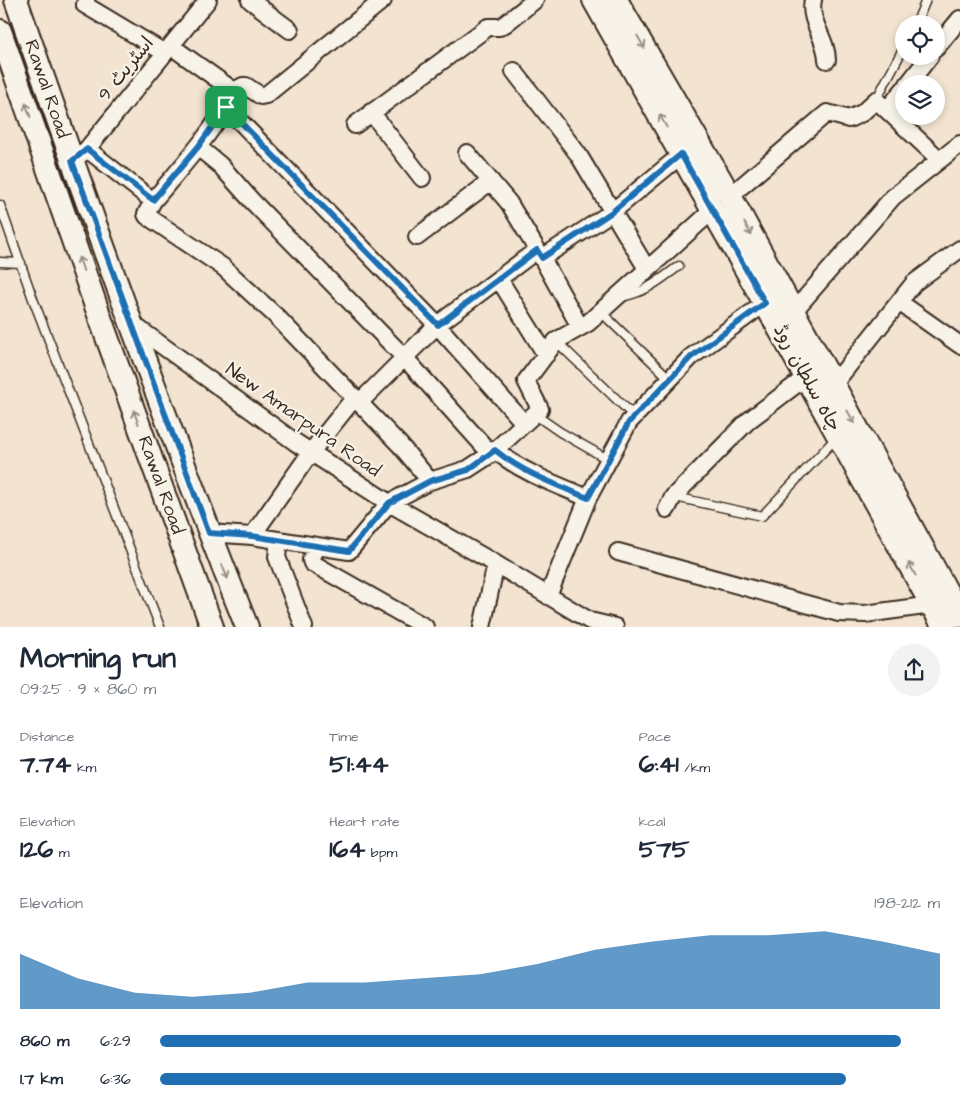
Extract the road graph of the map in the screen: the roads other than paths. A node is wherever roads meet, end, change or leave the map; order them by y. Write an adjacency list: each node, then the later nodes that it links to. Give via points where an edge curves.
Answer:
1 (16, 0): 32 (main road, Rawal Road)
2 (208, 0): 16 (street, اسٹریٹ 9)
3 (250, 0): 13 (street)
4 (383, 0): 22 (street, via 266,95 260,96 246,86)
5 (535, 0): 26 (street, via 500,27 488,27)
6 (594, 0): 31 (main road, چاہ سلطان روڈ, one-way to 6)
7 (616, 0): 37 (main road, چاہ سلطان روڈ, one-way to 37)
8 (813, 0): 17 (street, via 814,18 827,51)
9 (926, 0): 11 (lane)
10 (83, 2): 16 (street)
11 (920, 15)
12 (960, 19): 15 (street)
13 (290, 30)
14 (0, 31): 84 (main road, Rawal Road, one-way to 14)
15 (945, 37)
16 (168, 50): 22 (street); 32 (street, اسٹریٹ 9)
17 (827, 60)
18 (897, 65): 24 (lane)
19 (923, 65): 21 (street)
20 (514, 71): 39 (street, via 578,154)
21 (915, 75)
22 (234, 91): 25 (street)
23 (895, 95): 24 (street)
24 (881, 105): 33 (street); 37 (street, via 849,119 827,113)
25 (226, 107): 29 (street); 54 (street)
26 (371, 112): 27 (street); 34 (street)
27 (355, 125)
28 (960, 144): 33 (street)
29 (198, 147): 36 (street); 59 (street, via 220,165)
30 (467, 153): 35 (street)
31 (681, 154): 37 (main road, چاہ سلطان روڈ); 39 (street)
32 (79, 155): 36 (street); 53 (main road, Rawal Road)
33 (940, 160): 52 (street, via 893,196)
34 (422, 178)
35 (491, 181): 40 (street); 42 (street, via 509,203)
36 (153, 200): 63 (street, via 147,216 223,267)
37 (721, 203): 46 (street); 50 (main road, چاہ سلطان روڈ); 52 (main road, چاہ سلطان روڈ, one-way to 52)
38 (0, 205): 44 (lane)
39 (612, 212): 42 (street); 46 (street)
40 (417, 237)
41 (960, 249): 49 (street, via 914,282)
42 (540, 254): 47 (street); 55 (street)
43 (0, 262): 44 (lane)
44 (21, 264): 83 (lane)
45 (679, 266): 48 (lane, via 637,294)
46 (647, 269): 48 (street)
47 (499, 279): 54 (street); 58 (street)
48 (617, 297): 51 (street)
49 (899, 302): 57 (street); 62 (street)
50 (765, 303): 60 (main road, چاہ سلطان روڈ); 61 (street, via 691,357)
51 (601, 312): 55 (street); 61 (lane)
52 (793, 312): 62 (main road, چاہ سلطان روڈ)
53 (131, 323): 67 (street, New Amarpura Road); 74 (main road, Rawal Road)
54 (438, 325): 59 (street); 65 (street)
55 (580, 327): 56 (street)
56 (556, 341): 58 (street); 64 (lane)
57 (960, 345)
58 (546, 355): 65 (street, via 526,381 540,409)
59 (404, 357): 63 (street); 68 (street)
60 (806, 377): 66 (main road, چاہ سلطان روڈ); 73 (street, via 748,421)
61 (670, 379): 64 (street)
62 (833, 385): 82 (main road, چاہ سلطان روڈ, one-way to 82)
63 (358, 399): 67 (street); 70 (street)
64 (634, 417): 69 (street)
65 (529, 419): 68 (street); 69 (lane, via 560,432)
66 (838, 435): 73 (lane, via 762,516); 81 (main road, چاہ سلطان روڈ, one-way to 66)
67 (311, 452): 72 (street, New Amarpura Road); 75 (street)
68 (493, 452): 70 (street, via 468,470); 71 (street)
69 (608, 460): 71 (street)
70 (430, 481): 72 (street)
71 (588, 498): 80 (street)
72 (389, 503): 77 (street, via 349,551); 79 (street, New Amarpura Road)
73 (670, 503)
74 (209, 533): 75 (street); 85 (main road, Rawal Road, one-way to 85)
75 (252, 536): 76 (street)
76 (279, 540): 77 (street); 86 (street, via 277,557)
77 (317, 546): 87 (street, via 312,563)
78 (618, 552): 81 (street, via 838,613 865,614)
79 (496, 564): 80 (street, New Amarpura Road); 88 (street)
80 (548, 596): 89 (street, New Amarpura Road, via 590,621)
81 (932, 605): 90 (main road, چاہ سلطان روڈ)
82 (960, 616)
83 (160, 627)
84 (212, 627)
85 (247, 627)
86 (304, 627)
87 (425, 627)
88 (482, 627)
89 (615, 627)
90 (944, 627)

